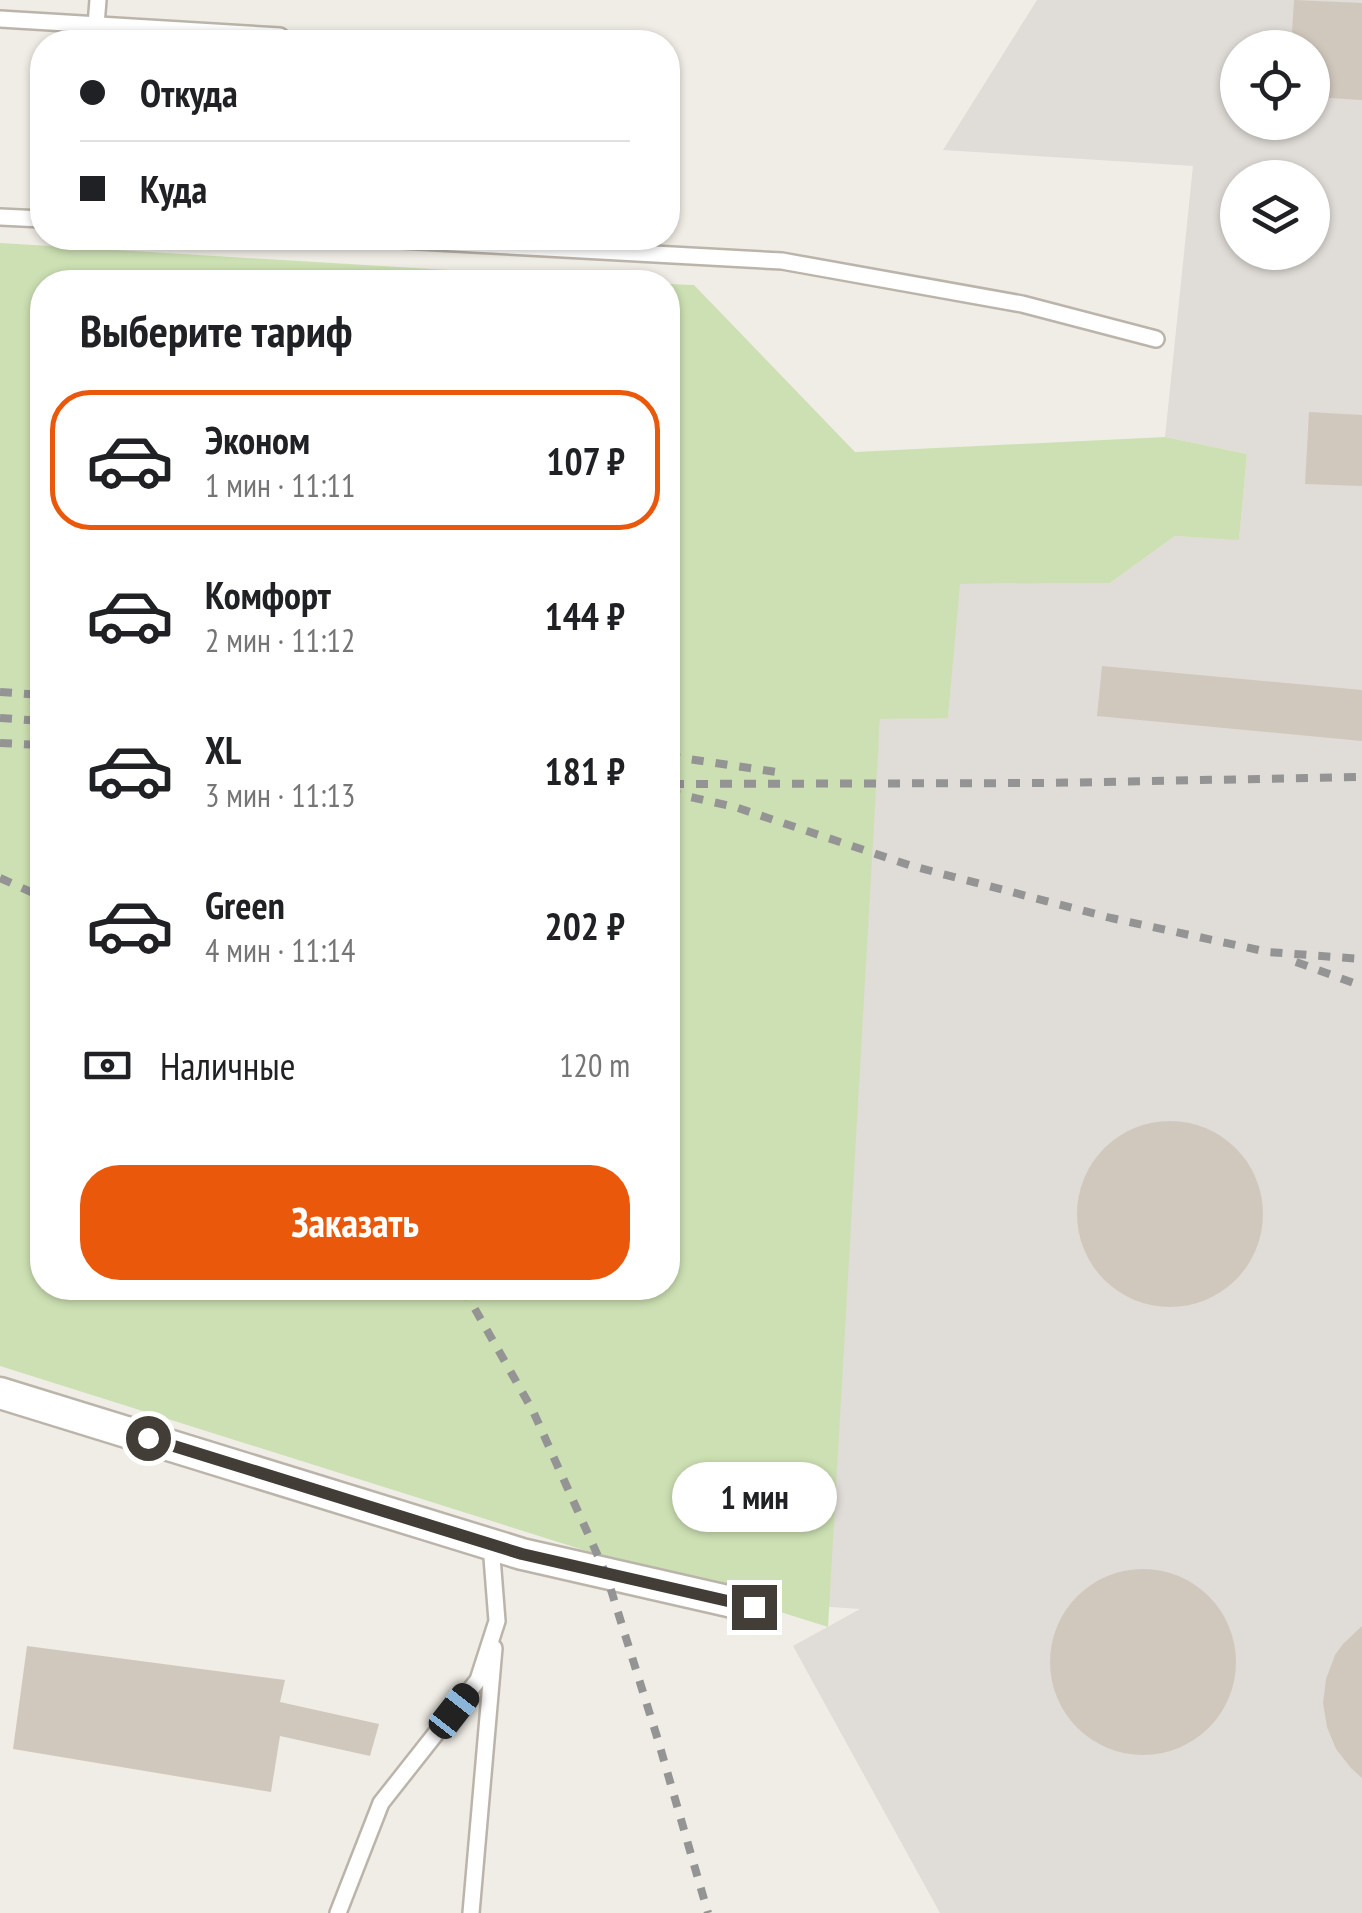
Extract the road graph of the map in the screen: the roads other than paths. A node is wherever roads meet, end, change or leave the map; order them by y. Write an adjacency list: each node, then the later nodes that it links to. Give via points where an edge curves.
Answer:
1 (98, 0): 3 (lane)
2 (0, 19): 3 (lane)
3 (96, 25): 4 (lane)
4 (180, 30)
5 (0, 216): 6 (lane)
6 (30, 218)
7 (573, 250): 8 (lane, via 782,262 1022,304)
8 (1156, 339)
9 (0, 1394): 10 (street)
10 (491, 1544): 11 (street); 12 (lane)
11 (754, 1607)
12 (497, 1621): 13 (lane, via 478,1680 381,1804); 14 (lane)
13 (338, 1913)
14 (471, 1913)

